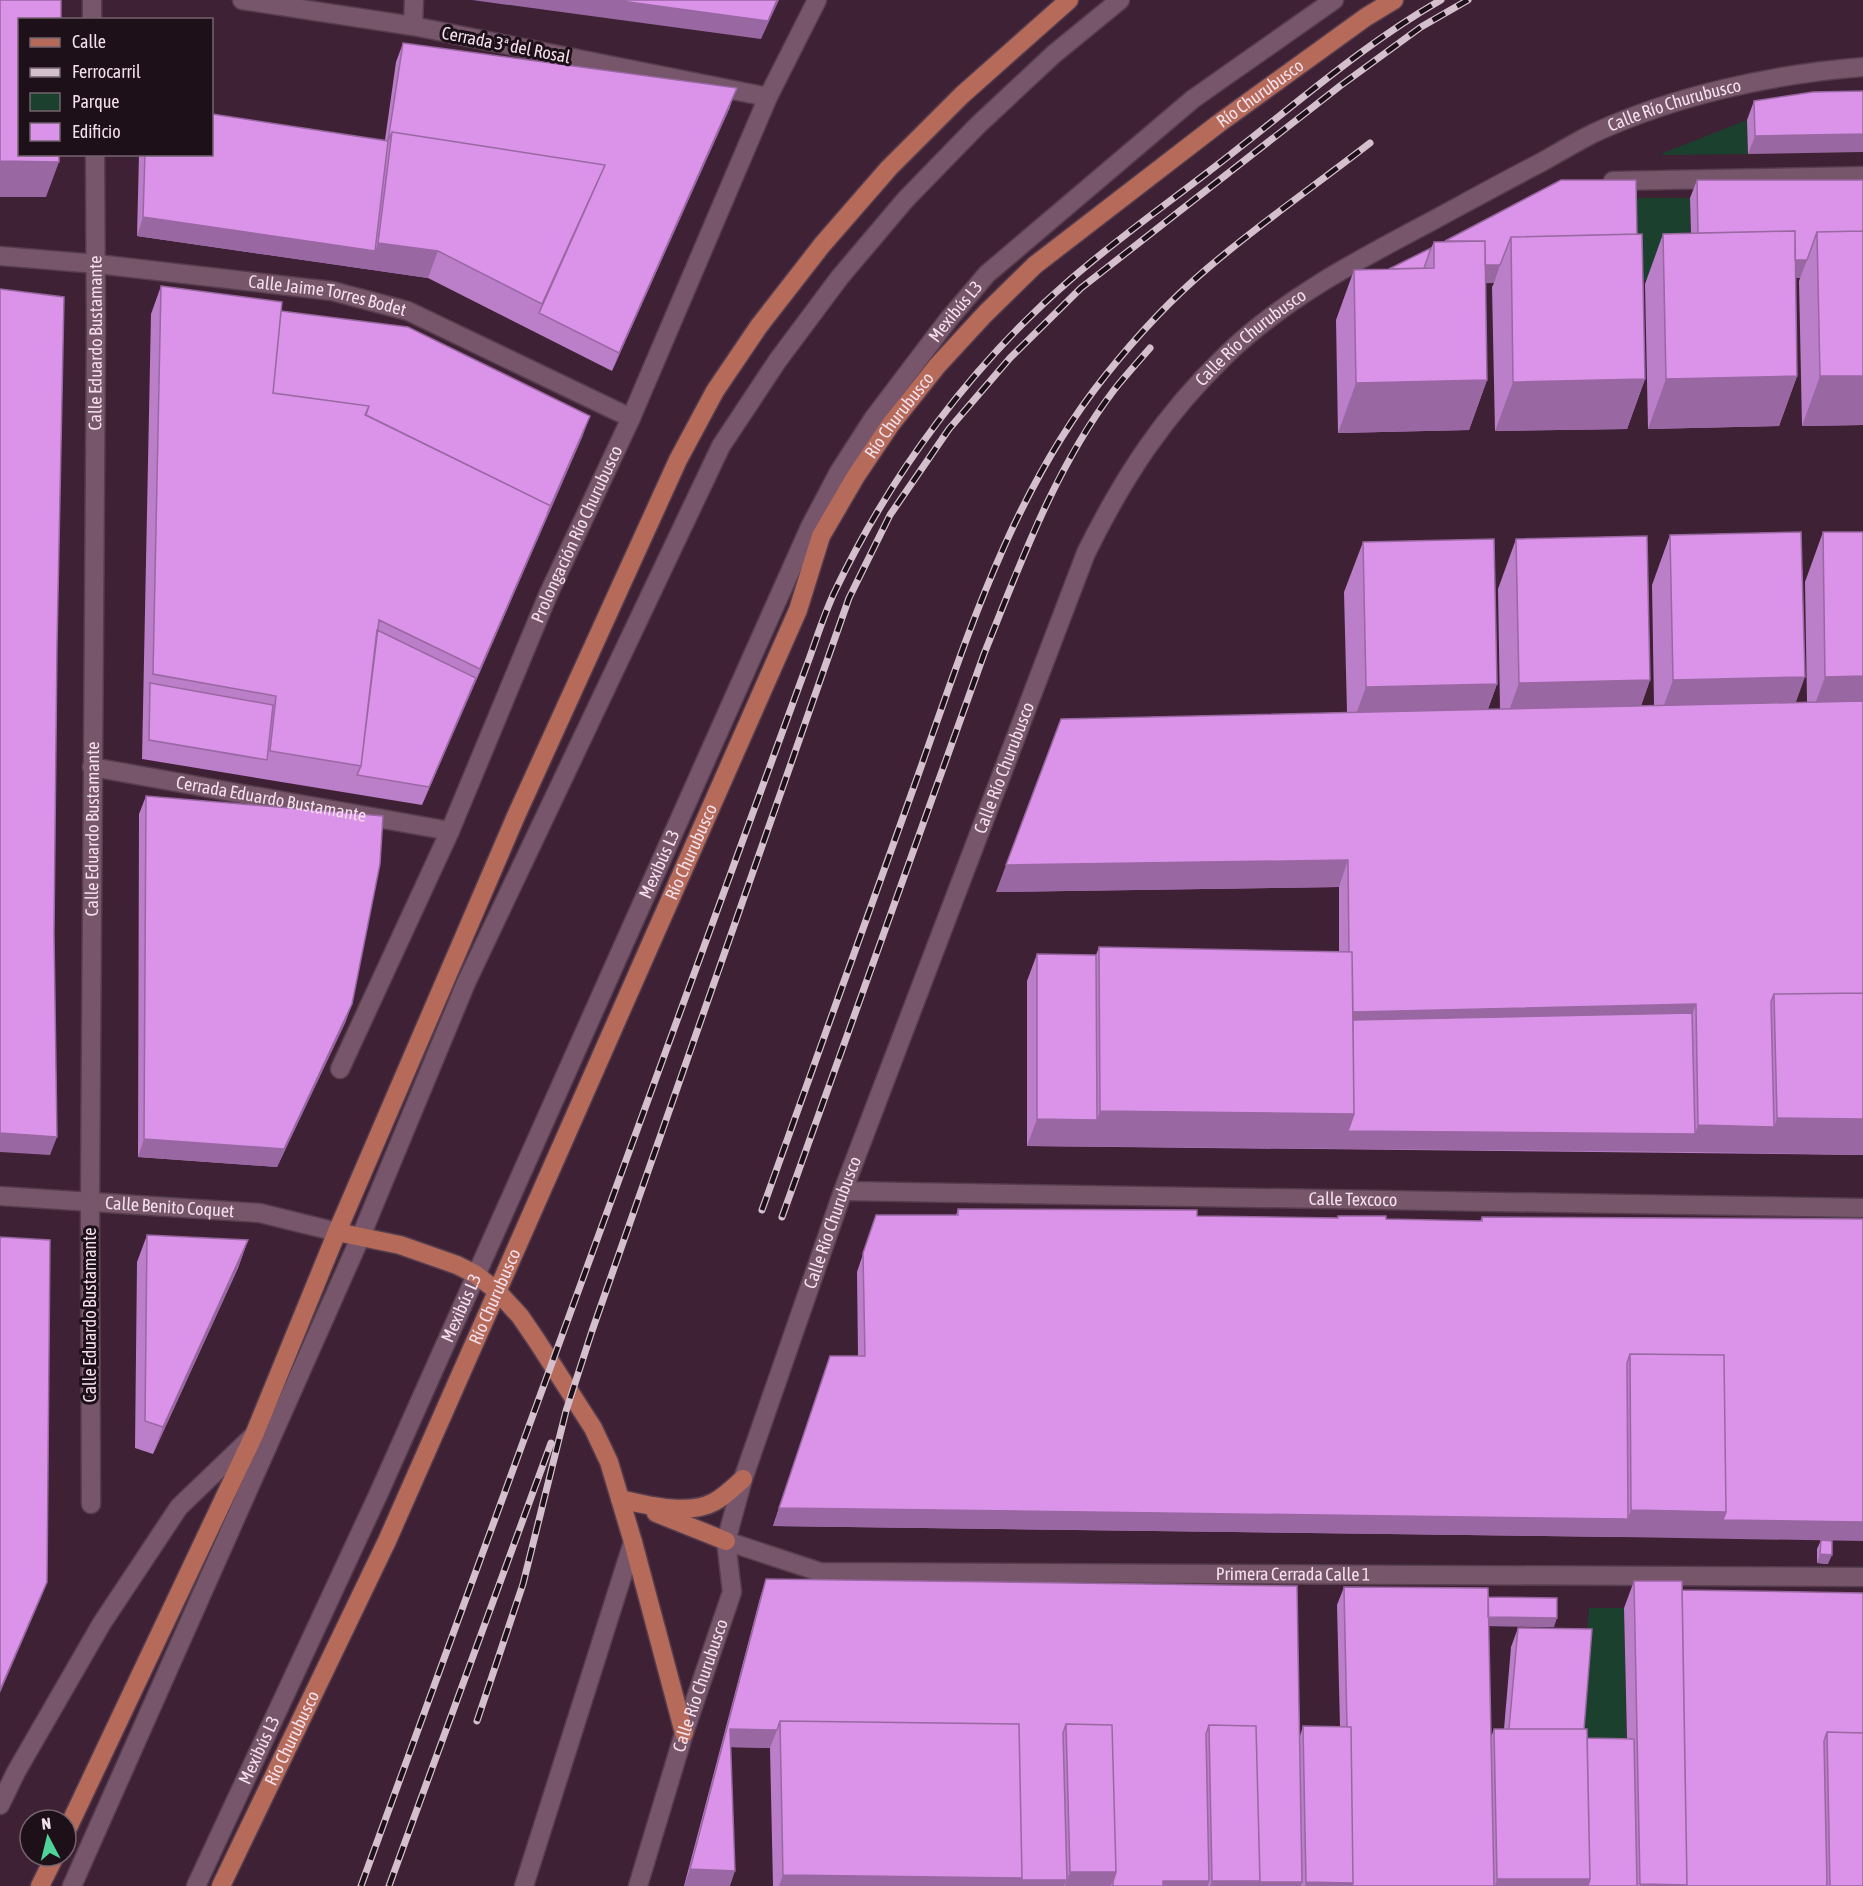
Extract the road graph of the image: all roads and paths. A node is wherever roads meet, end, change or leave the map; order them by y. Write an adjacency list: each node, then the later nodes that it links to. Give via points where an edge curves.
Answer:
1 (92, 0): 9 (street)
2 (242, 0): 10 (street, Cerrada 3ª del Rosal)
3 (414, 0): 10 (street)
4 (817, 0): 12 (street, Prolongación Río Churubusco)
5 (1069, 0): 26 (main road, via 962,95 890,168 822,245 715,391 678,459 520,806)
6 (1120, 0): 27 (street, via 978,124 906,199 840,277 720,446 466,983)
7 (1334, 0): 28 (street, Mexibús L3, via 1193,99 987,274 873,419 810,527)
8 (1394, 0): 29 (main road, Río Churubusco, via 1218,124 1035,265 937,366 891,424 821,536 798,610)
9 (92, 18)
10 (413, 26): 12 (street, Cerrada 3ª del Rosal)
11 (1863, 67): 22 (street, Calle Río Churubusco, via 1725,89 1659,108 1595,133 1307,291 1266,320 1193,388 1133,467 1086,553)
12 (768, 97): 18 (street, Prolongación Río Churubusco)
13 (95, 156): 17 (street, Calle Eduardo Bustamante)
14 (1863, 176): 15 (street)
15 (1611, 181)
16 (0, 255): 17 (street, Calle Jaime Torres Bodet)
17 (97, 264): 18 (street, Calle Jaime Torres Bodet, via 332,291 408,311); 19 (street, Calle Eduardo Bustamante)
18 (631, 418): 20 (street, Prolongación Río Churubusco, via 548,595)
19 (92, 767): 20 (street, Cerrada Eduardo Bustamante); 24 (street, Calle Eduardo Bustamante)
20 (450, 831): 21 (street, Prolongación Río Churubusco)
21 (340, 1069)
22 (843, 1191): 25 (street, Calle Texcoco); 31 (street, Calle Río Churubusco)
23 (0, 1196): 24 (street, Calle Benito Coquet)
24 (90, 1202): 26 (street, Calle Benito Coquet, via 260,1213); 33 (street, Calle Eduardo Bustamante)
25 (1863, 1208)
26 (337, 1232): 27 (main road); 30 (main road)
27 (361, 1236): 28 (main road, via 400,1245); 42 (street)
28 (475, 1274): 29 (main road); 43 (street, Mexibús L3, via 378,1495)
29 (497, 1292): 32 (main road, via 520,1316 582,1409 609,1462); 44 (main road, Río Churubusco, via 387,1541)
30 (254, 1435): 38 (street, via 179,1507 102,1623); 39 (main road)
31 (743, 1479): 32 (main road, via 712,1504 691,1508 658,1508); 34 (street, Calle Río Churubusco)
32 (620, 1499): 34 (main road); 35 (main road)
33 (91, 1504)
34 (726, 1541): 36 (street, Primera Cerrada Calle 1, via 820,1572); 37 (street, Calle Río Churubusco, via 732,1592)
35 (633, 1542): 37 (main road); 45 (street)
36 (1863, 1577)
37 (684, 1733): 46 (street, Calle Río Churubusco)
38 (0, 1805)
39 (77, 1808)
40 (49, 1868): 41 (main road)
41 (40, 1886)
42 (72, 1886)
43 (196, 1886)
44 (221, 1886)
45 (524, 1886)
46 (638, 1886)

